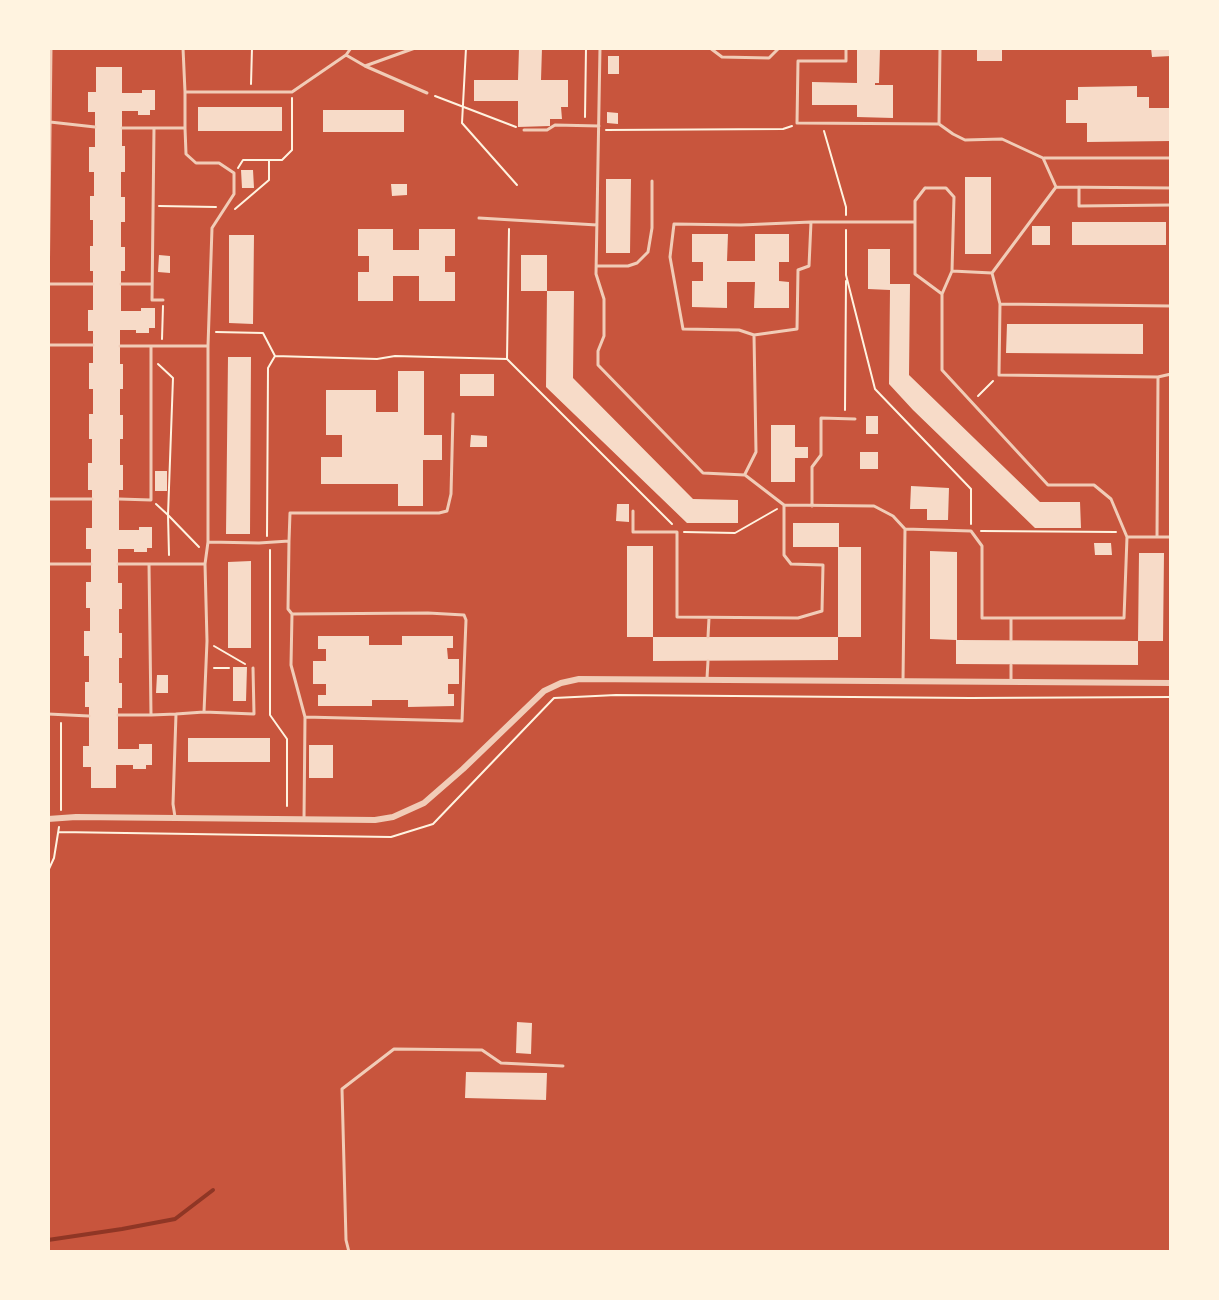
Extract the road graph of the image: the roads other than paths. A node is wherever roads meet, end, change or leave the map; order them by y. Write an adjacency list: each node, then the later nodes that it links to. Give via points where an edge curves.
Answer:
1 (51, 48): 14 (lane)
2 (183, 48): 12 (lane)
3 (351, 48): 10 (lane)
4 (415, 48): 11 (lane)
5 (600, 48): 20 (lane)
6 (710, 48): 7 (lane, via 722,57 769,58)
7 (779, 48)
8 (846, 48): 15 (lane, via 846,61 798,61 797,123)
9 (940, 48): 15 (lane)
10 (346, 55): 11 (lane); 12 (lane, via 292,92)
11 (365, 66): 13 (lane)
12 (184, 92): 19 (lane)
13 (427, 93)
14 (50, 122): 16 (lane); 36 (lane)
15 (939, 124): 22 (lane, via 965,140 1002,140)
16 (95, 127)
17 (122, 128): 18 (lane)
18 (154, 128): 19 (lane); 39 (lane)
19 (185, 128): 51 (lane, via 186,154 196,163 219,163 234,173 234,194 212,228)
20 (599, 128): 21 (lane, via 555,125 547,130); 32 (lane)
21 (524, 130)
22 (1043, 158): 23 (lane); 25 (lane)
23 (1171, 158)
24 (652, 181): 33 (lane, via 648,252 628,266)
25 (1056, 187): 26 (lane); 35 (lane)
26 (1079, 187): 27 (lane); 28 (lane, via 1079,206)
27 (1171, 188)
28 (1171, 205)
29 (479, 218): 32 (lane)
30 (810, 222): 31 (lane); 46 (lane, via 809,266 798,270 797,329); 46 (lane, via 674,224 670,257 683,329 739,330)
31 (915, 222): 34 (lane, via 915,201 925,188 946,188 954,197); 41 (lane, via 915,274)
32 (597, 225): 33 (lane)
33 (596, 266): 56 (lane, via 604,298 604,336 598,365 703,473)
34 (952, 271): 35 (lane); 41 (lane)
35 (992, 273): 44 (lane)
36 (48, 284): 37 (lane); 40 (lane)
37 (93, 284)
38 (121, 284): 39 (lane)
39 (152, 284): 42 (lane, via 152,300)
40 (48, 291): 43 (lane)
41 (942, 294): 64 (lane, via 942,370 1048,485 1094,485 1111,499)
42 (163, 300)
43 (48, 301)
44 (1000, 304): 45 (lane); 53 (lane, via 999,375)
45 (1171, 306)
46 (754, 335): 56 (lane, via 756,452)
47 (48, 345): 48 (lane)
48 (93, 345)
49 (120, 346): 50 (lane)
50 (151, 346): 51 (lane); 59 (lane, via 151,500)
51 (208, 346): 68 (lane)
52 (1171, 374): 53 (lane)
53 (1158, 377): 65 (lane)
54 (453, 414): 67 (lane, via 447,511 290,513)
55 (855, 419): 61 (lane, via 821,418 821,455 812,467)
56 (745, 475): 60 (lane)
57 (48, 499): 58 (lane)
58 (92, 499)
59 (119, 499)
60 (784, 506): 61 (lane); 75 (lane, via 784,555 791,564 823,565 822,611 798,618)
61 (812, 506): 63 (lane, via 874,506 893,516)
62 (633, 511): 75 (lane, via 633,532 676,532 677,618)
63 (905, 529): 76 (lane, via 971,531 982,546 982,618); 83 (lane)
64 (1126, 534): 65 (lane); 76 (lane, via 1124,618)
65 (1156, 537): 66 (lane)
66 (1171, 537)
67 (289, 541): 68 (lane); 74 (lane, via 288,609)
68 (208, 542): 73 (lane)
69 (48, 564): 70 (lane)
70 (91, 564)
71 (118, 564): 72 (lane)
72 (149, 564): 73 (lane); 90 (lane)
73 (205, 564): 86 (lane)
74 (292, 614): 92 (lane, via 291,665); 92 (lane, via 428,613 464,615 466,620 462,721)
75 (708, 618): 77 (lane)
76 (1011, 618): 78 (lane)
77 (708, 637)
78 (1011, 640)
79 (708, 661): 82 (lane)
80 (1011, 664): 84 (lane)
81 (253, 668): 86 (lane, via 254,714)
82 (707, 680): 83 (street); 95 (street, via 579,679 561,683 544,691 448,783 406,813 375,820)
83 (903, 682): 84 (street)
84 (1011, 682): 85 (street)
85 (1171, 683)
86 (204, 712): 88 (lane)
87 (48, 714): 91 (lane)
88 (176, 714): 90 (lane); 93 (lane)
89 (118, 715): 90 (lane)
90 (151, 715)
91 (89, 716)
92 (305, 717): 95 (lane)
93 (175, 818): 94 (street); 95 (street)
94 (48, 819)
95 (304, 819)
96 (563, 1066): 97 (lane, via 501,1063 482,1050 394,1049 342,1089)
97 (349, 1252)

